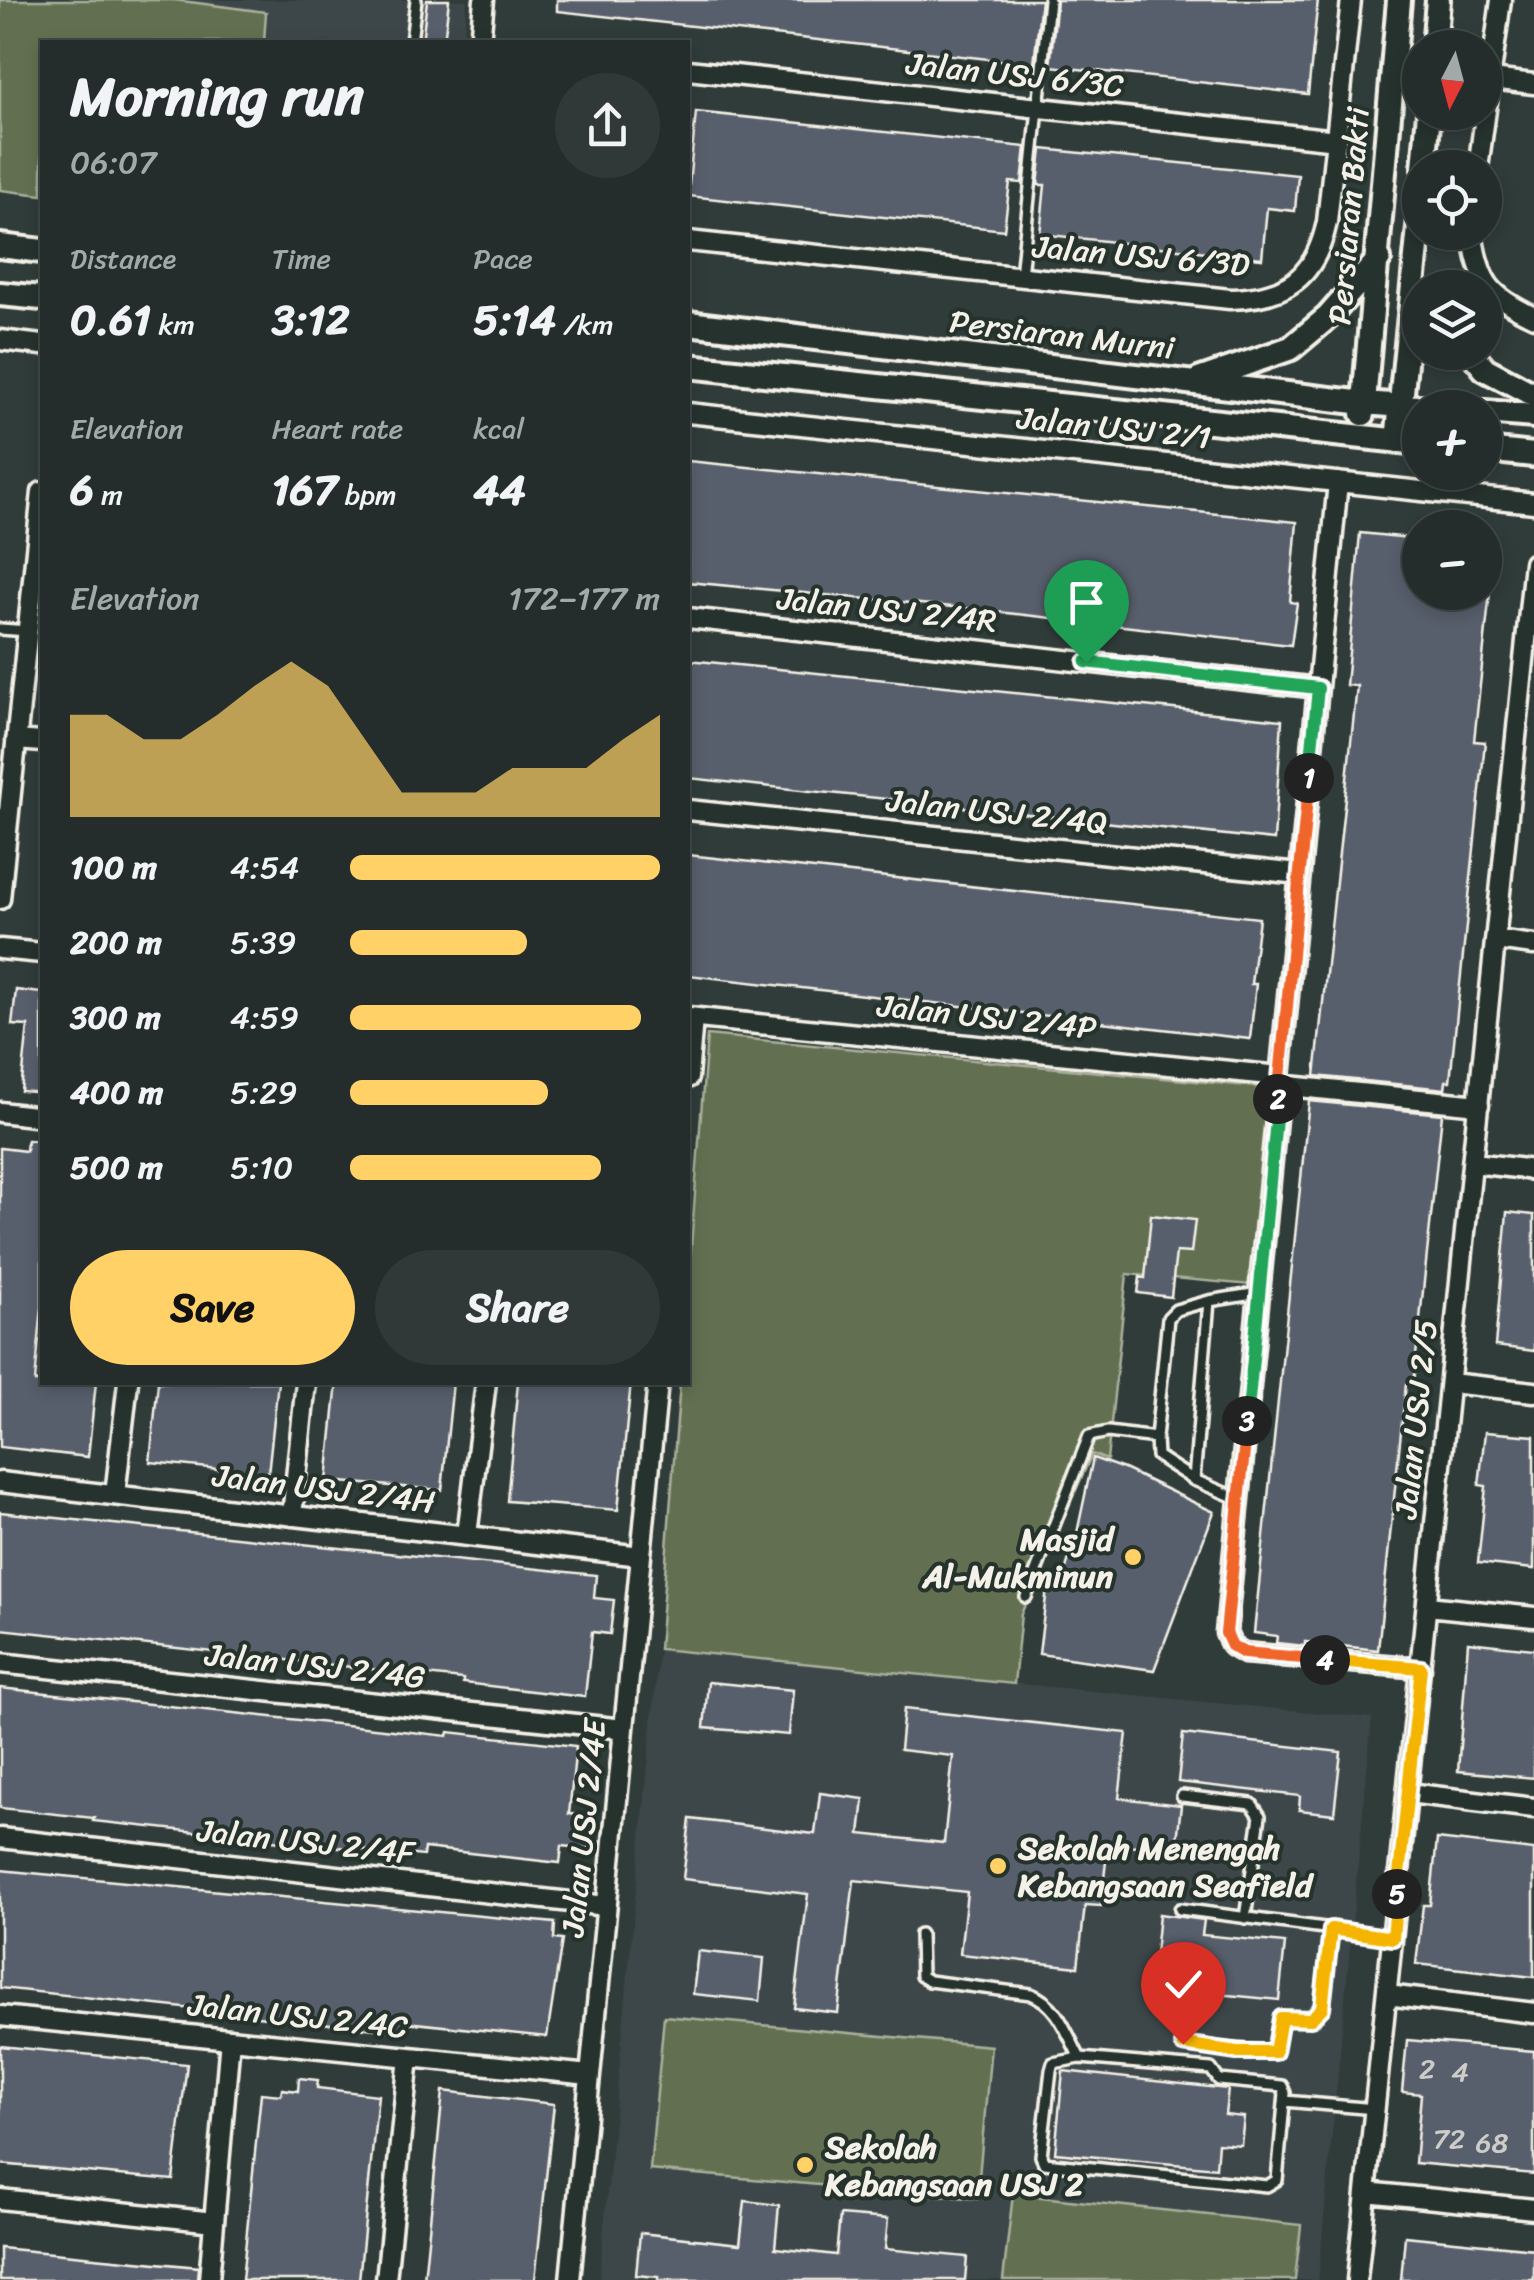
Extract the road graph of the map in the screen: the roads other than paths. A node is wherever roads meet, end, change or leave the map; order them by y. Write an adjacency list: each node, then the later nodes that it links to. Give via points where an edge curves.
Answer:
1 (416, 0): 10 (lane)
2 (484, 0): 11 (street)
3 (1049, 0): 15 (lane)
4 (1351, 0): 16 (street, Jalan USJ 6/3D)
5 (1399, 0): 21 (main road, Persiaran Bakti)
6 (1438, 0): 8 (main road)
7 (1501, 0): 9 (street)
8 (1436, 30)
9 (1497, 30)
10 (411, 40)
11 (480, 40)
12 (690, 70): 15 (street, Jalan USJ 6/3C)
13 (1502, 81): 14 (street)
14 (1534, 84)
15 (1038, 108): 16 (street, Jalan USJ 6/3C); 22 (lane)
16 (1336, 140): 22 (street, Jalan USJ 6/3D, via 1322,248 1294,283 1277,292 1230,299)
17 (690, 241): 22 (street, Jalan USJ 6/3D)
18 (0, 246): 20 (main road)
19 (1474, 250): 25 (street, via 1476,268 1501,302)
20 (40, 251)
21 (1379, 260): 31 (main road, via 1291,348); 33 (main road, Persiaran Bakti)
22 (1021, 276)
23 (0, 294): 24 (main road)
24 (40, 298)
25 (1534, 318)
26 (690, 323): 31 (main road, Persiaran Murni)
27 (0, 340): 28 (street)
28 (40, 345)
29 (690, 366): 38 (main road)
30 (1485, 370): 32 (main road)
31 (1191, 383): 33 (main road, Persiaran Murni)
32 (1534, 395)
33 (1364, 403): 34 (main road, Persiaran Murni); 38 (main road, Persiaran Bakti)
34 (1402, 405)
35 (690, 413): 42 (street, Jalan USJ 2/1)
36 (1502, 413): 37 (main road)
37 (1534, 416)
38 (1361, 438): 39 (main road)
39 (1402, 441)
40 (1502, 452): 41 (main road)
41 (1534, 455)
42 (1338, 482): 43 (street, Jalan USJ 2/1); 49 (street)
43 (1534, 503)
44 (40, 546): 48 (street)
45 (1534, 563): 50 (street, Jalan USJ 2/5)
46 (690, 618): 49 (street, Jalan USJ 2/4R)
47 (0, 629): 48 (lane)
48 (28, 631): 51 (street)
49 (1318, 688): 54 (street)
50 (1526, 724): 56 (street, Jalan USJ 2/5)
51 (16, 740): 52 (street); 55 (street)
52 (40, 742)
53 (690, 810): 54 (street, Jalan USJ 2/4Q)
54 (1300, 874): 61 (street)
55 (0, 899)
56 (1496, 940): 57 (street); 62 (street, Jalan USJ 2/5)
57 (1534, 945)
58 (0, 949): 59 (street)
59 (40, 953)
60 (690, 1018): 61 (street, Jalan USJ 2/4P)
61 (1280, 1081): 62 (street, Jalan USJ 2/4P); 67 (street)
62 (1479, 1105): 65 (street, Jalan USJ 2/5)
63 (0, 1112): 64 (street)
64 (40, 1117)
65 (1473, 1163): 66 (street); 69 (street, Jalan USJ 2/5)
66 (1534, 1170)
67 (1259, 1293): 68 (lane); 79 (street)
68 (1210, 1300): 75 (lane, via 1168,1318); 76 (lane)
69 (1450, 1383): 74 (street); 84 (street, Jalan USJ 2/5)
70 (128, 1385): 78 (street)
71 (306, 1385): 80 (street)
72 (486, 1385): 81 (street)
73 (658, 1385): 82 (street, Jalan USJ 2/4E)
74 (1534, 1392)
75 (1156, 1438): 76 (lane, via 1157,1456); 83 (lane, via 1089,1436)
76 (1194, 1480): 79 (lane)
77 (0, 1482): 78 (street, Jalan USJ 2/4H)
78 (115, 1495): 80 (street, Jalan USJ 2/4H)
79 (1239, 1499): 87 (street, via 1226,1633 1232,1646 1244,1653)
80 (292, 1516): 81 (street, Jalan USJ 2/4H)
81 (468, 1536): 82 (street, Jalan USJ 2/4H)
82 (641, 1556): 88 (street, Jalan USJ 2/4E)
83 (1026, 1598)
84 (1427, 1606): 85 (street); 87 (street, Jalan USJ 2/5)
85 (1534, 1617)
86 (0, 1663): 88 (street, Jalan USJ 2/4G)
87 (1421, 1668): 89 (street, Jalan USJ 2/5)
88 (624, 1729): 93 (street, Jalan USJ 2/4E)
89 (1408, 1794): 91 (street); 98 (street, Jalan USJ 2/5)
90 (1182, 1796): 95 (lane, via 1256,1807)
91 (1534, 1808)
92 (0, 1838): 93 (street, Jalan USJ 2/4F)
93 (606, 1906): 106 (street, Jalan USJ 2/4E)
94 (1180, 1908): 95 (lane)
95 (1245, 1918): 96 (lane)
96 (1331, 1929): 98 (lane); 101 (lane, via 1322,2008 1311,2019 1281,2018 1275,2052 1183,2044)
97 (920, 1934): 105 (lane, via 921,1976 1044,1999)
98 (1393, 1938): 99 (street, Jalan USJ 2/5)
99 (1387, 1995): 100 (street); 108 (street, Jalan USJ 2/5)
100 (1534, 2013)
101 (1184, 2014)
102 (0, 2016): 103 (street, Jalan USJ 2/4C)
103 (230, 2040): 104 (street, Jalan USJ 2/4C); 112 (street)
104 (409, 2057): 106 (street, Jalan USJ 2/4C); 114 (street)
105 (1080, 2058): 107 (lane, via 1211,2069 1219,2080 1282,2086); 107 (lane, via 1050,2070 1042,2156 1050,2165 1273,2184)
106 (590, 2076): 115 (street, Jalan USJ 2/4E)
107 (1285, 2101): 108 (lane)
108 (1375, 2109): 109 (street, Jalan USJ 2/5)
109 (1366, 2192): 111 (street); 116 (street, Jalan USJ 2/5)
110 (0, 2199): 112 (street)
111 (1534, 2209)
112 (214, 2222): 113 (street)
113 (208, 2280)
114 (386, 2280)
115 (570, 2280)
116 (1358, 2280)

